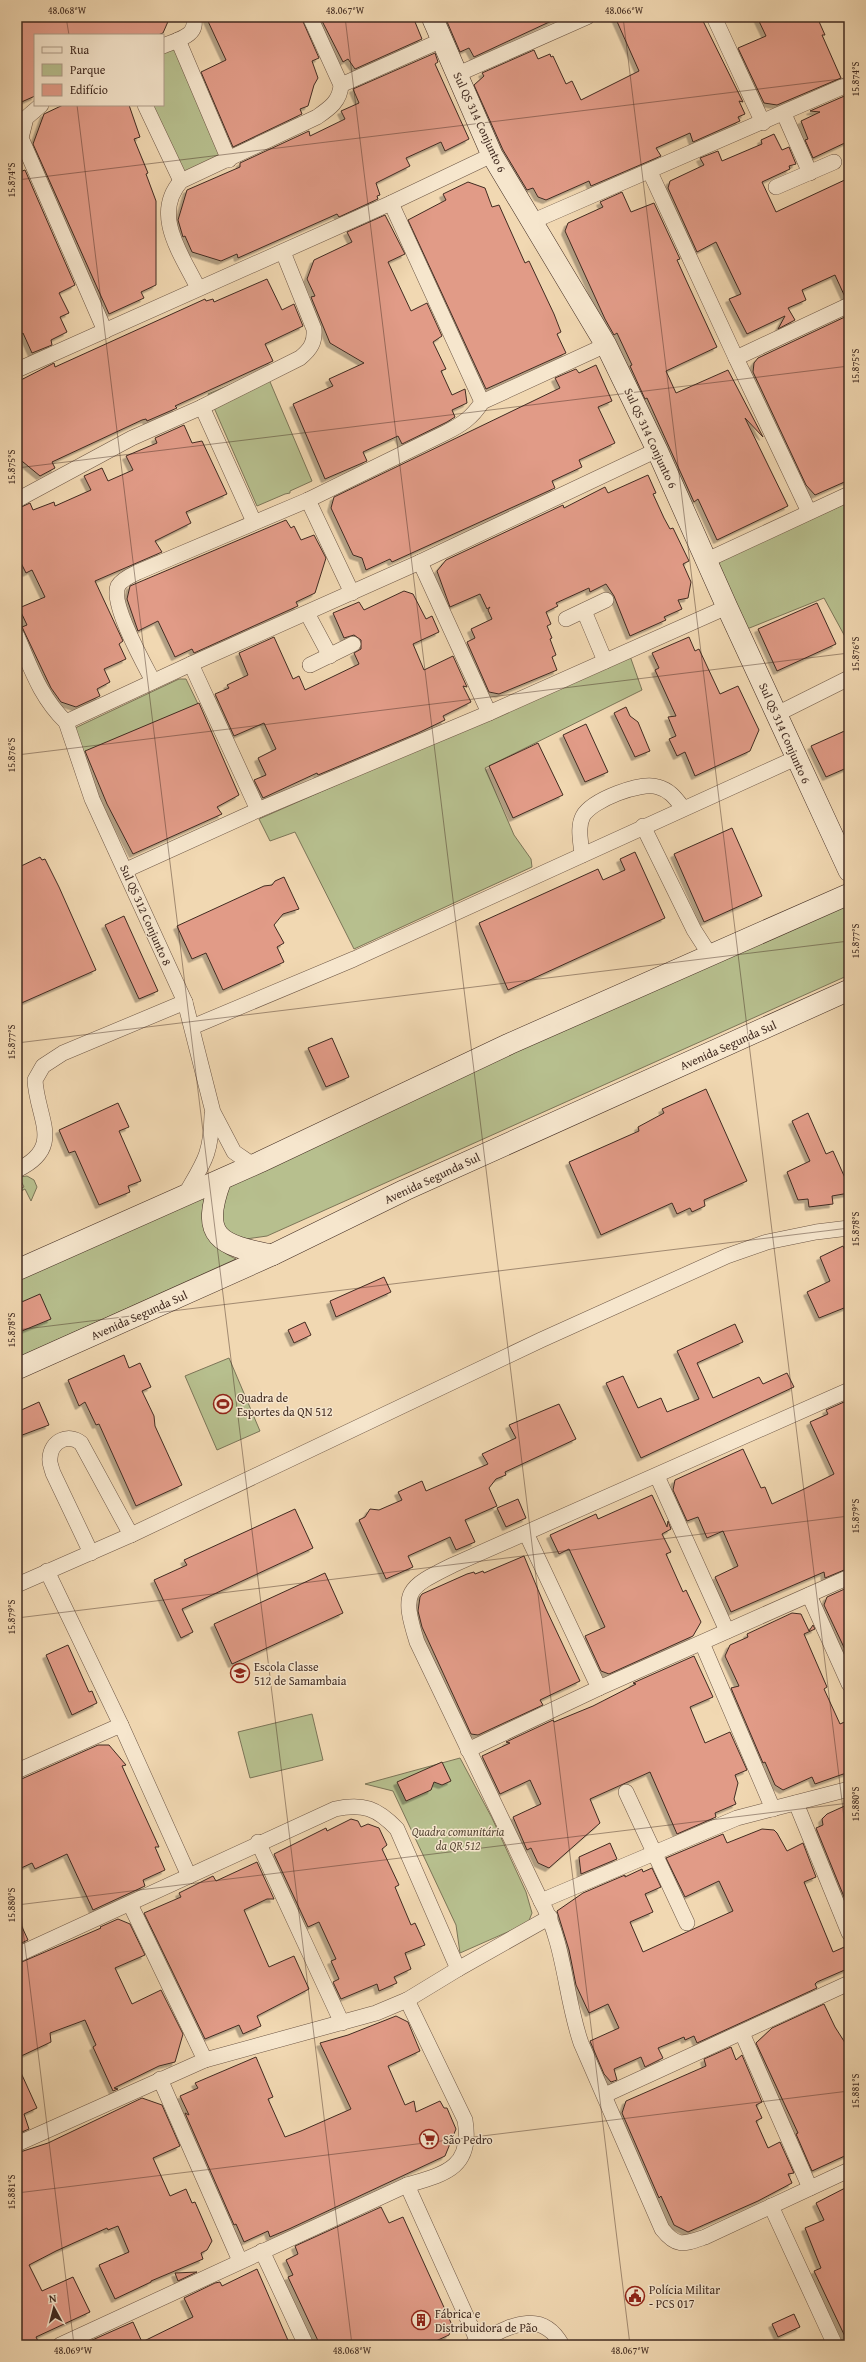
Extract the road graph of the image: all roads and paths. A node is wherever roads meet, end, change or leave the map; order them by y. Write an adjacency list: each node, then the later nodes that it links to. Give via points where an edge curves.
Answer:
1 (193, 17): 6 (street, via 193,29 186,37)
2 (310, 17): 11 (street)
3 (432, 17): 7 (main road, Sul QS 314 Conjunto 6)
4 (587, 17): 9 (street)
5 (714, 17): 15 (street)
6 (178, 40): 8 (street); 18 (street)
7 (442, 40): 9 (main road, Sul QS 314 Conjunto 6); 11 (street)
8 (164, 46)
9 (458, 74): 17 (main road, Sul QS 314 Conjunto 6)
10 (849, 84): 14 (street)
11 (341, 85): 18 (street, via 340,96 322,114)
12 (40, 106): 16 (street, via 26,118)
13 (145, 106): 22 (street)
14 (784, 114): 15 (street); 21 (street)
15 (763, 123): 20 (street)
16 (19, 139): 29 (street)
17 (492, 155): 24 (street); 25 (main road, Sul QS 314 Conjunto 6)
18 (229, 160): 22 (street)
19 (834, 162): 21 (street)
20 (650, 172): 25 (street); 31 (street)
21 (810, 173): 23 (street)
22 (181, 181): 27 (street, via 171,200 169,230)
23 (776, 187)
24 (391, 203): 26 (street); 33 (street)
25 (532, 222): 30 (main road, Sul QS 314 Conjunto 6)
26 (282, 252): 27 (street); 34 (street, via 313,322 315,335 312,346 300,358)
27 (198, 288): 29 (street)
28 (849, 305): 31 (street)
29 (105, 331): 32 (street)
30 (606, 345): 33 (street); 35 (main road, Sul QS 314 Conjunto 6)
31 (736, 358): 39 (street)
32 (17, 370)
33 (482, 402): 38 (street, via 475,414 464,423)
34 (202, 406): 37 (street, via 132,438); 40 (street)
35 (657, 450): 41 (main road, Sul QS 314 Conjunto 6); 42 (street)
36 (849, 494): 39 (street)
37 (17, 500)
38 (308, 500): 40 (street); 43 (street)
39 (809, 512): 41 (street)
40 (254, 522): 56 (street, via 138,572 121,582 116,595 121,612)
41 (706, 560): 45 (main road, Sul QS 314 Conjunto 6)
42 (420, 562): 43 (street); 57 (street)
43 (352, 593): 47 (street)
44 (606, 600): 46 (street)
45 (727, 607): 52 (street); 58 (main road, Sul QS 314 Conjunto 6)
46 (584, 611): 48 (street); 52 (street)
47 (307, 613): 51 (street); 53 (street)
48 (566, 619)
49 (17, 636): 59 (street, via 44,696 52,709)
50 (353, 644): 51 (street)
51 (330, 656): 54 (street)
52 (605, 661): 57 (street)
53 (191, 664): 56 (street); 62 (street)
54 (310, 665)
55 (849, 678): 58 (street)
56 (153, 681): 59 (street)
57 (489, 713): 62 (street)
58 (777, 714): 60 (main road, Sul QS 314 Conjunto 6)
59 (66, 722): 65 (street, Sul QS 312 Conjunto 8, via 92,799)
60 (796, 758): 61 (street); 66 (main road, Sul QS 314 Conjunto 6)
61 (683, 808): 63 (street); 64 (street, via 668,791 656,786 631,788 611,796 584,814 580,825)
62 (258, 810): 65 (street)
63 (643, 826): 64 (street); 68 (street, via 694,930)
64 (582, 855): 71 (street, via 343,964)
65 (126, 870): 70 (street, Sul QS 312 Conjunto 8)
66 (849, 871)
67 (849, 894): 68 (main road)
68 (710, 955): 73 (main road, via 509,1044)
69 (849, 990): 78 (main road, Avenida Segunda Sul, via 405,1190)
70 (185, 1002): 71 (street, Sul QS 312 Conjunto 8); 74 (street, via 63,1053 43,1066 35,1080 46,1129 44,1145 34,1160)
71 (192, 1027): 72 (street, Sul QS 312 Conjunto 8)
72 (212, 1112): 73 (street, Sul QS 312 Conjunto 8, via 234,1152); 76 (street, Sul QS 312 Conjunto 8, via 212,1140 207,1158)
73 (253, 1165): 75 (main road)
74 (17, 1170)
75 (221, 1180): 76 (main road); 78 (main road, via 213,1212 219,1236 232,1246)
76 (185, 1195): 79 (main road)
77 (849, 1228): 84 (street, via 767,1242 727,1256 541,1340)
78 (272, 1254): 80 (main road, Avenida Segunda Sul)
79 (17, 1270)
80 (17, 1369)
81 (849, 1390): 82 (street)
82 (656, 1476): 83 (street); 90 (street)
83 (526, 1534): 93 (street); 95 (street, via 425,1578 407,1602 417,1642)
84 (131, 1535): 85 (street); 85 (street, via 81,1443 64,1438 52,1450 49,1459)
85 (90, 1553): 86 (street)
86 (47, 1571): 88 (street); 94 (street)
87 (849, 1577): 89 (street)
88 (17, 1585)
89 (809, 1595): 90 (street); 92 (street)
90 (727, 1631): 91 (street)
91 (702, 1643): 93 (street); 100 (street)
92 (849, 1684)
93 (599, 1688): 95 (street)
94 (121, 1725): 96 (street); 103 (street)
95 (468, 1750): 104 (street)
96 (17, 1771)
97 (849, 1789): 99 (street)
98 (626, 1792): 102 (street)
99 (796, 1803): 100 (street); 108 (street)
100 (773, 1809): 102 (street, via 737,1818)
101 (258, 1842): 103 (street); 110 (street, via 335,1809 358,1806 371,1808 385,1816 397,1829); 113 (street)
102 (654, 1851): 104 (street); 107 (street)
103 (190, 1876): 105 (street)
104 (541, 1902): 106 (street)
105 (130, 1904): 109 (street); 115 (street)
106 (550, 1917): 110 (street); 117 (street, via 572,2017)
107 (687, 1923)
108 (849, 1934)
109 (17, 1955)
110 (458, 1969): 112 (street)
111 (849, 1983): 114 (street)
112 (407, 2000): 113 (street); 120 (street, via 461,2108 468,2133 463,2158 455,2165 440,2176)
113 (342, 2023): 115 (street)
114 (742, 2033): 117 (street); 121 (street)
115 (205, 2060): 116 (street)
116 (160, 2079): 118 (street); 124 (street)
117 (605, 2095): 122 (street, via 662,2229 676,2243 705,2237)
118 (17, 2144)
119 (849, 2170): 121 (street)
120 (407, 2185): 123 (street); 125 (street)
121 (810, 2188): 122 (street)
122 (771, 2206): 129 (street)
123 (262, 2251): 124 (street); 127 (street)
124 (240, 2261): 126 (street)
125 (475, 2344): 128 (street, via 525,2323 542,2324 551,2330)
126 (60, 2345)
127 (306, 2345)
128 (562, 2345)
129 (835, 2345)

